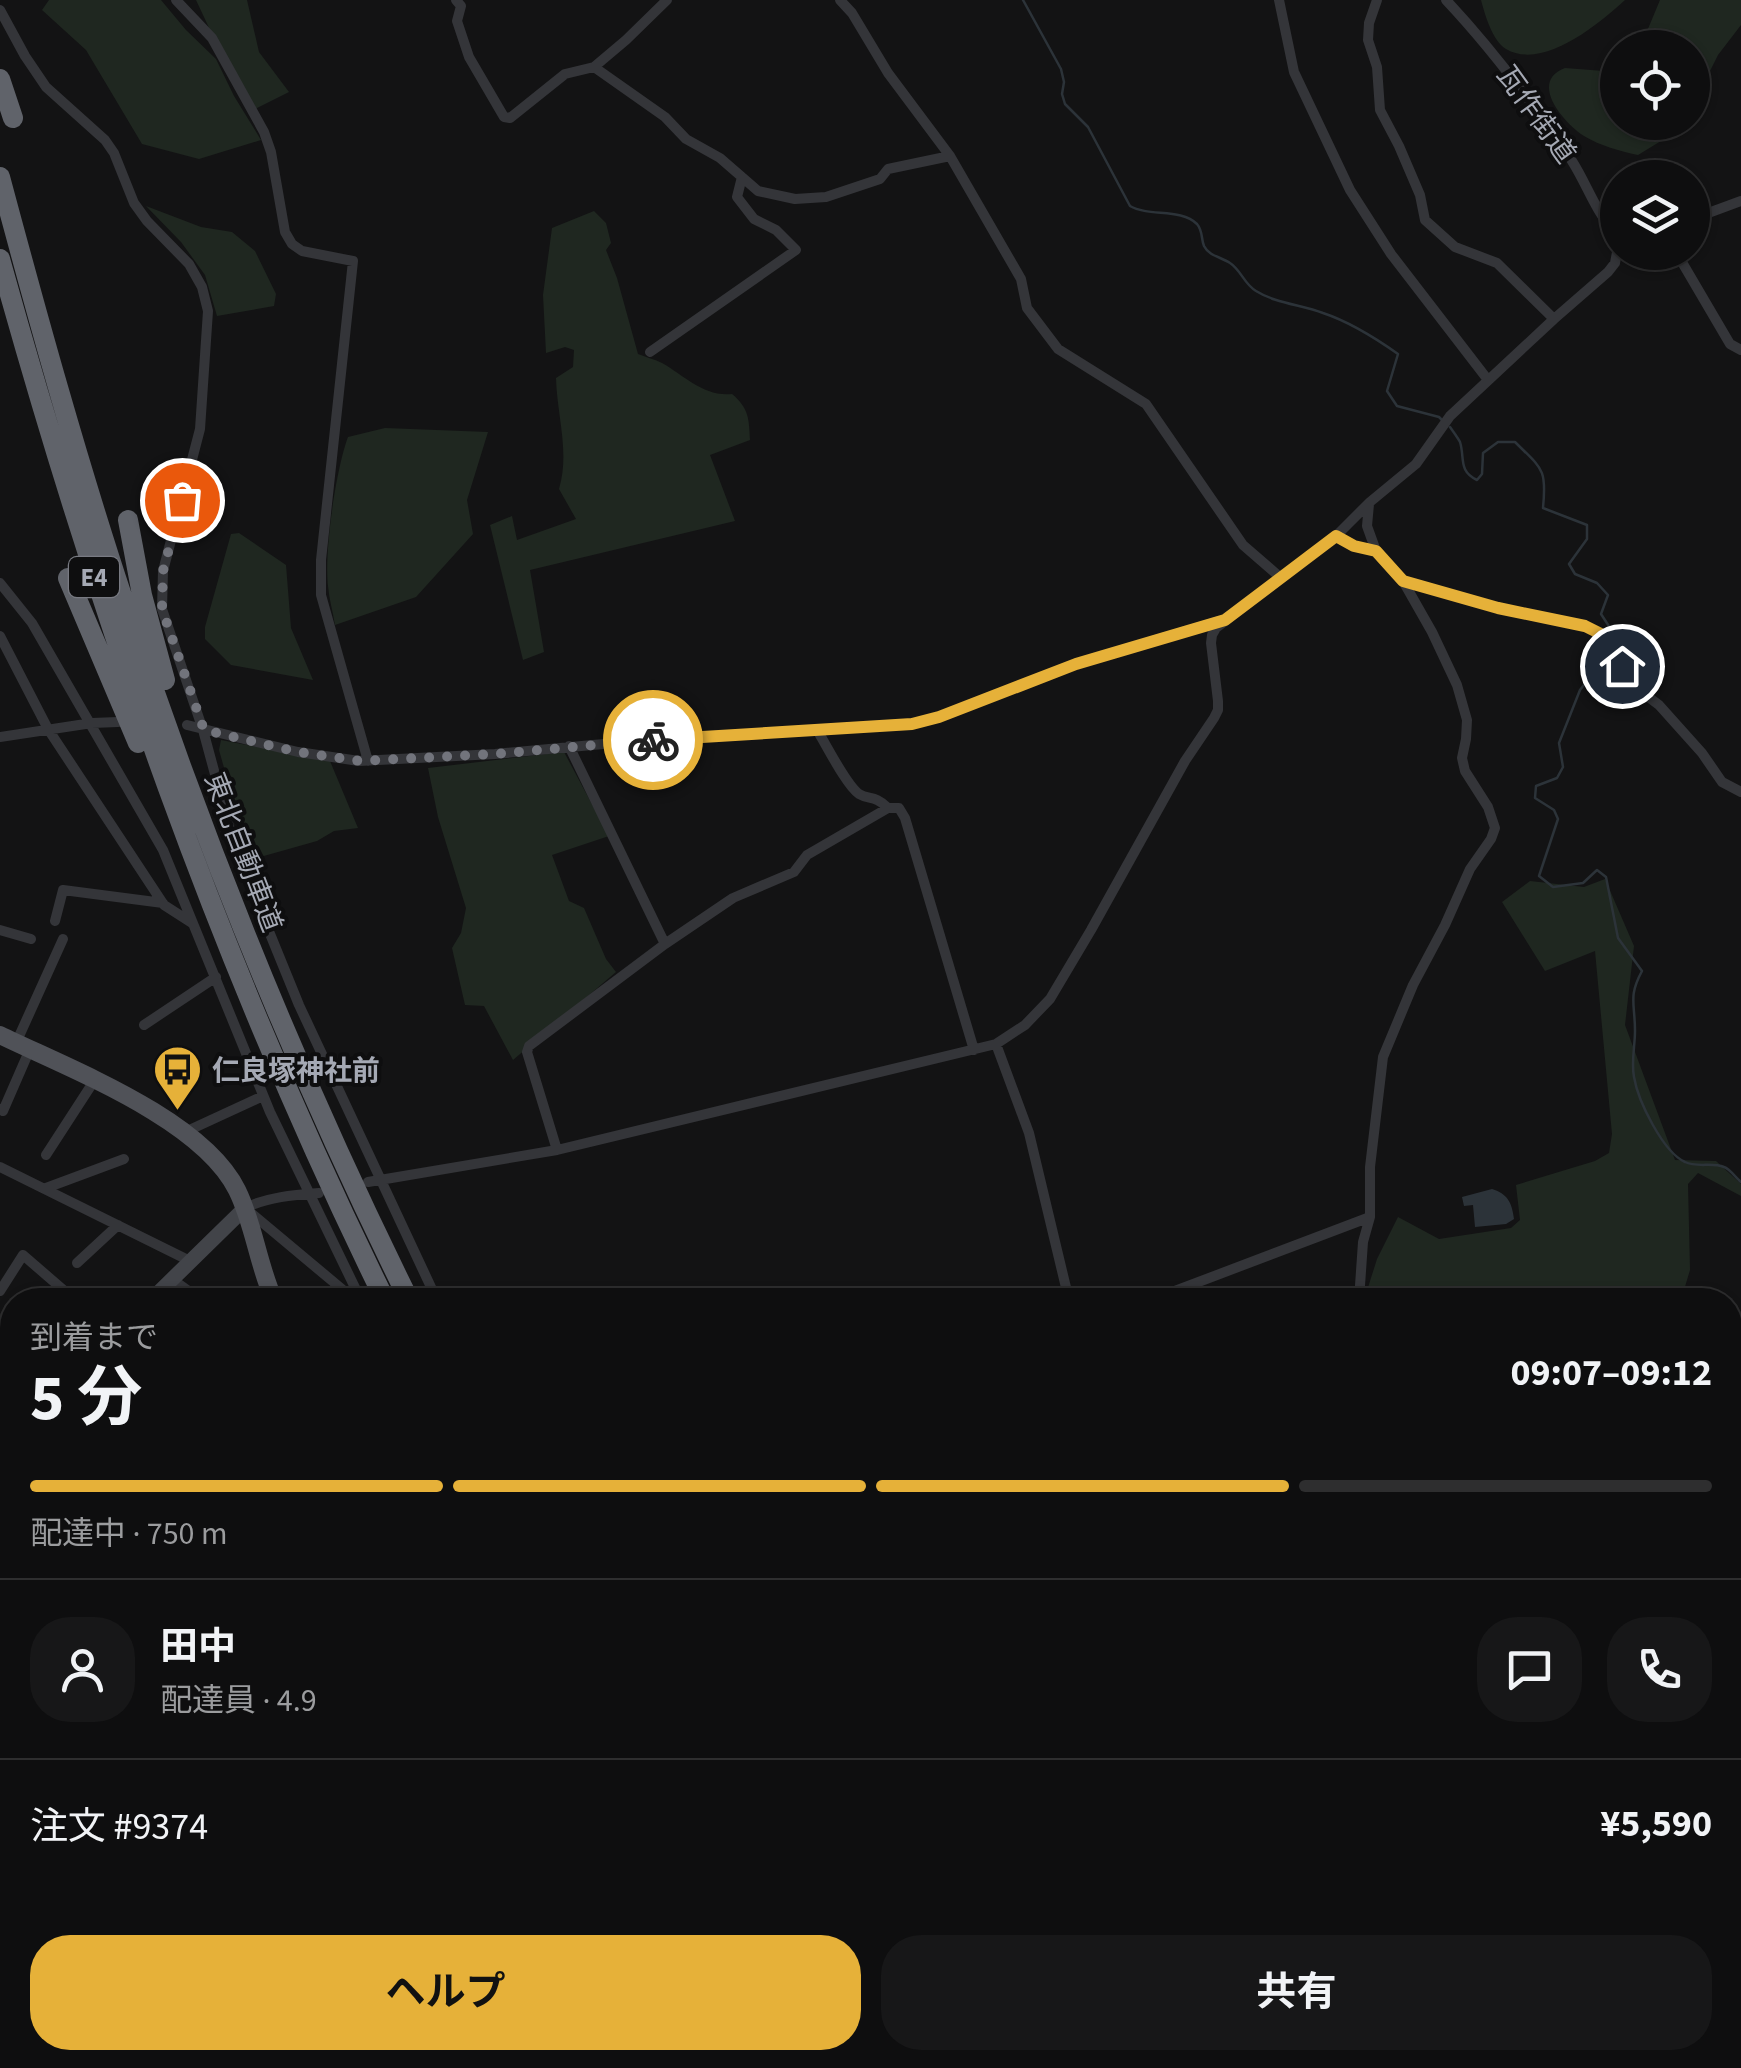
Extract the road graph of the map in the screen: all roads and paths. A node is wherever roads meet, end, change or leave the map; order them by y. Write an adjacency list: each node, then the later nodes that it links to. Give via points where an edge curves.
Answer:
1 (176, 0): 43 (street, via 212,38 264,132 292,244 353,261 320,595)
2 (456, 0): 9 (street, via 469,56 504,117 565,74)
3 (667, 0): 9 (street)
4 (840, 0): 12 (street)
5 (1279, 0): 24 (street, via 1294,72 1350,190)
6 (1377, 0): 21 (street, via 1368,40 1378,67 1380,110 1425,220 1455,247 1497,264)
7 (1446, 0): 17 (street, 瓦作街道, via 1544,119)
8 (0, 10): 39 (street, via 46,87 105,140 134,203 202,287 208,311 200,428 163,571 162,609)
9 (594, 66): 14 (street)
10 (0, 79): 11 (highway)
11 (13, 118)
12 (950, 156): 14 (street, via 888,169 826,197 758,191); 30 (street, via 1021,279 1028,308 1058,349 1146,404 1243,545)
13 (0, 177): 44 (highway, 東北自動車道 / E4, via 105,542)
14 (742, 177): 23 (street, via 738,197 754,220 796,250)
15 (1741, 201): 16 (street)
16 (1710, 212)
17 (1600, 214)
18 (0, 258): 47 (highway, 東北自動車道 / E4, via 97,586)
19 (1610, 270): 21 (street)
20 (1687, 270): 22 (street, via 1730,344)
21 (1554, 319): 24 (street)
22 (1741, 350)
23 (650, 352)
24 (1488, 380): 25 (street, via 1450,416 1416,464)
25 (1370, 502): 27 (street); 28 (street, via 1367,526)
26 (128, 520): 44 (highway)
27 (1336, 536): 28 (street); 30 (street)
28 (1376, 551): 31 (street)
29 (68, 578): 47 (highway)
30 (1281, 578): 33 (street)
31 (1403, 581): 45 (street, via 1601,634 1631,684 1660,706 1722,782); 72 (street, via 1456,685 1466,720 1462,758 1495,828 1413,985 1384,1057)
32 (0, 583): 36 (street)
33 (1225, 620): 40 (street, via 1076,664 939,717); 58 (street, via 1212,635 1214,718 1050,999)
34 (0, 636): 38 (street)
35 (118, 722): 36 (street)
36 (92, 723): 38 (street); 50 (street, via 164,850)
37 (186, 725): 39 (street)
38 (48, 729): 41 (street); 48 (street)
39 (204, 730): 43 (street); 68 (street, via 235,848)
40 (817, 730): 42 (street); 46 (street, via 859,794)
41 (0, 737)
42 (569, 746): 43 (street); 54 (street)
43 (368, 761)
44 (190, 789): 85 (highway, 東北自動車道 / E4, via 307,1080)
45 (1741, 792)
46 (888, 808): 54 (street, via 807,856 794,872 733,898); 59 (street, via 899,808 905,818)
47 (206, 890): 84 (highway, 東北自動車道 / E4)
48 (163, 902): 49 (street, via 62,890); 50 (street)
49 (55, 921)
50 (195, 925): 55 (street)
51 (0, 930): 53 (street)
52 (64, 938): 57 (street)
53 (32, 939)
54 (665, 944): 64 (street, via 529,1046)
55 (216, 978): 56 (street); 61 (street)
56 (144, 1025)
57 (15, 1042): 60 (main road); 62 (street)
58 (996, 1044): 59 (street); 87 (street, via 1028,1133)
59 (974, 1050): 64 (street)
60 (94, 1081): 63 (main road); 65 (street)
61 (263, 1096): 63 (street); 70 (street)
62 (0, 1110)
63 (186, 1132): 71 (main road, via 222,1166)
64 (557, 1150): 68 (street)
65 (46, 1155)
66 (124, 1160): 69 (street)
67 (0, 1167): 69 (street)
68 (374, 1181): 86 (street)
69 (46, 1188): 73 (street)
70 (313, 1193): 71 (street); 83 (street)
71 (245, 1208): 74 (street); 81 (main road); 82 (street)
72 (1370, 1217): 88 (street); 89 (street)
73 (118, 1225): 74 (street); 75 (street)
74 (190, 1261): 76 (street)
75 (77, 1263)
76 (172, 1279): 79 (street); 80 (street)
77 (2, 1288): 78 (street, via 23,1255)
78 (62, 1288)
79 (163, 1288)
80 (184, 1288)
81 (269, 1288)
82 (343, 1288)
83 (353, 1288)
84 (379, 1288)
85 (403, 1288)
86 (431, 1288)
87 (1066, 1288)
88 (1182, 1288)
89 (1360, 1288)

